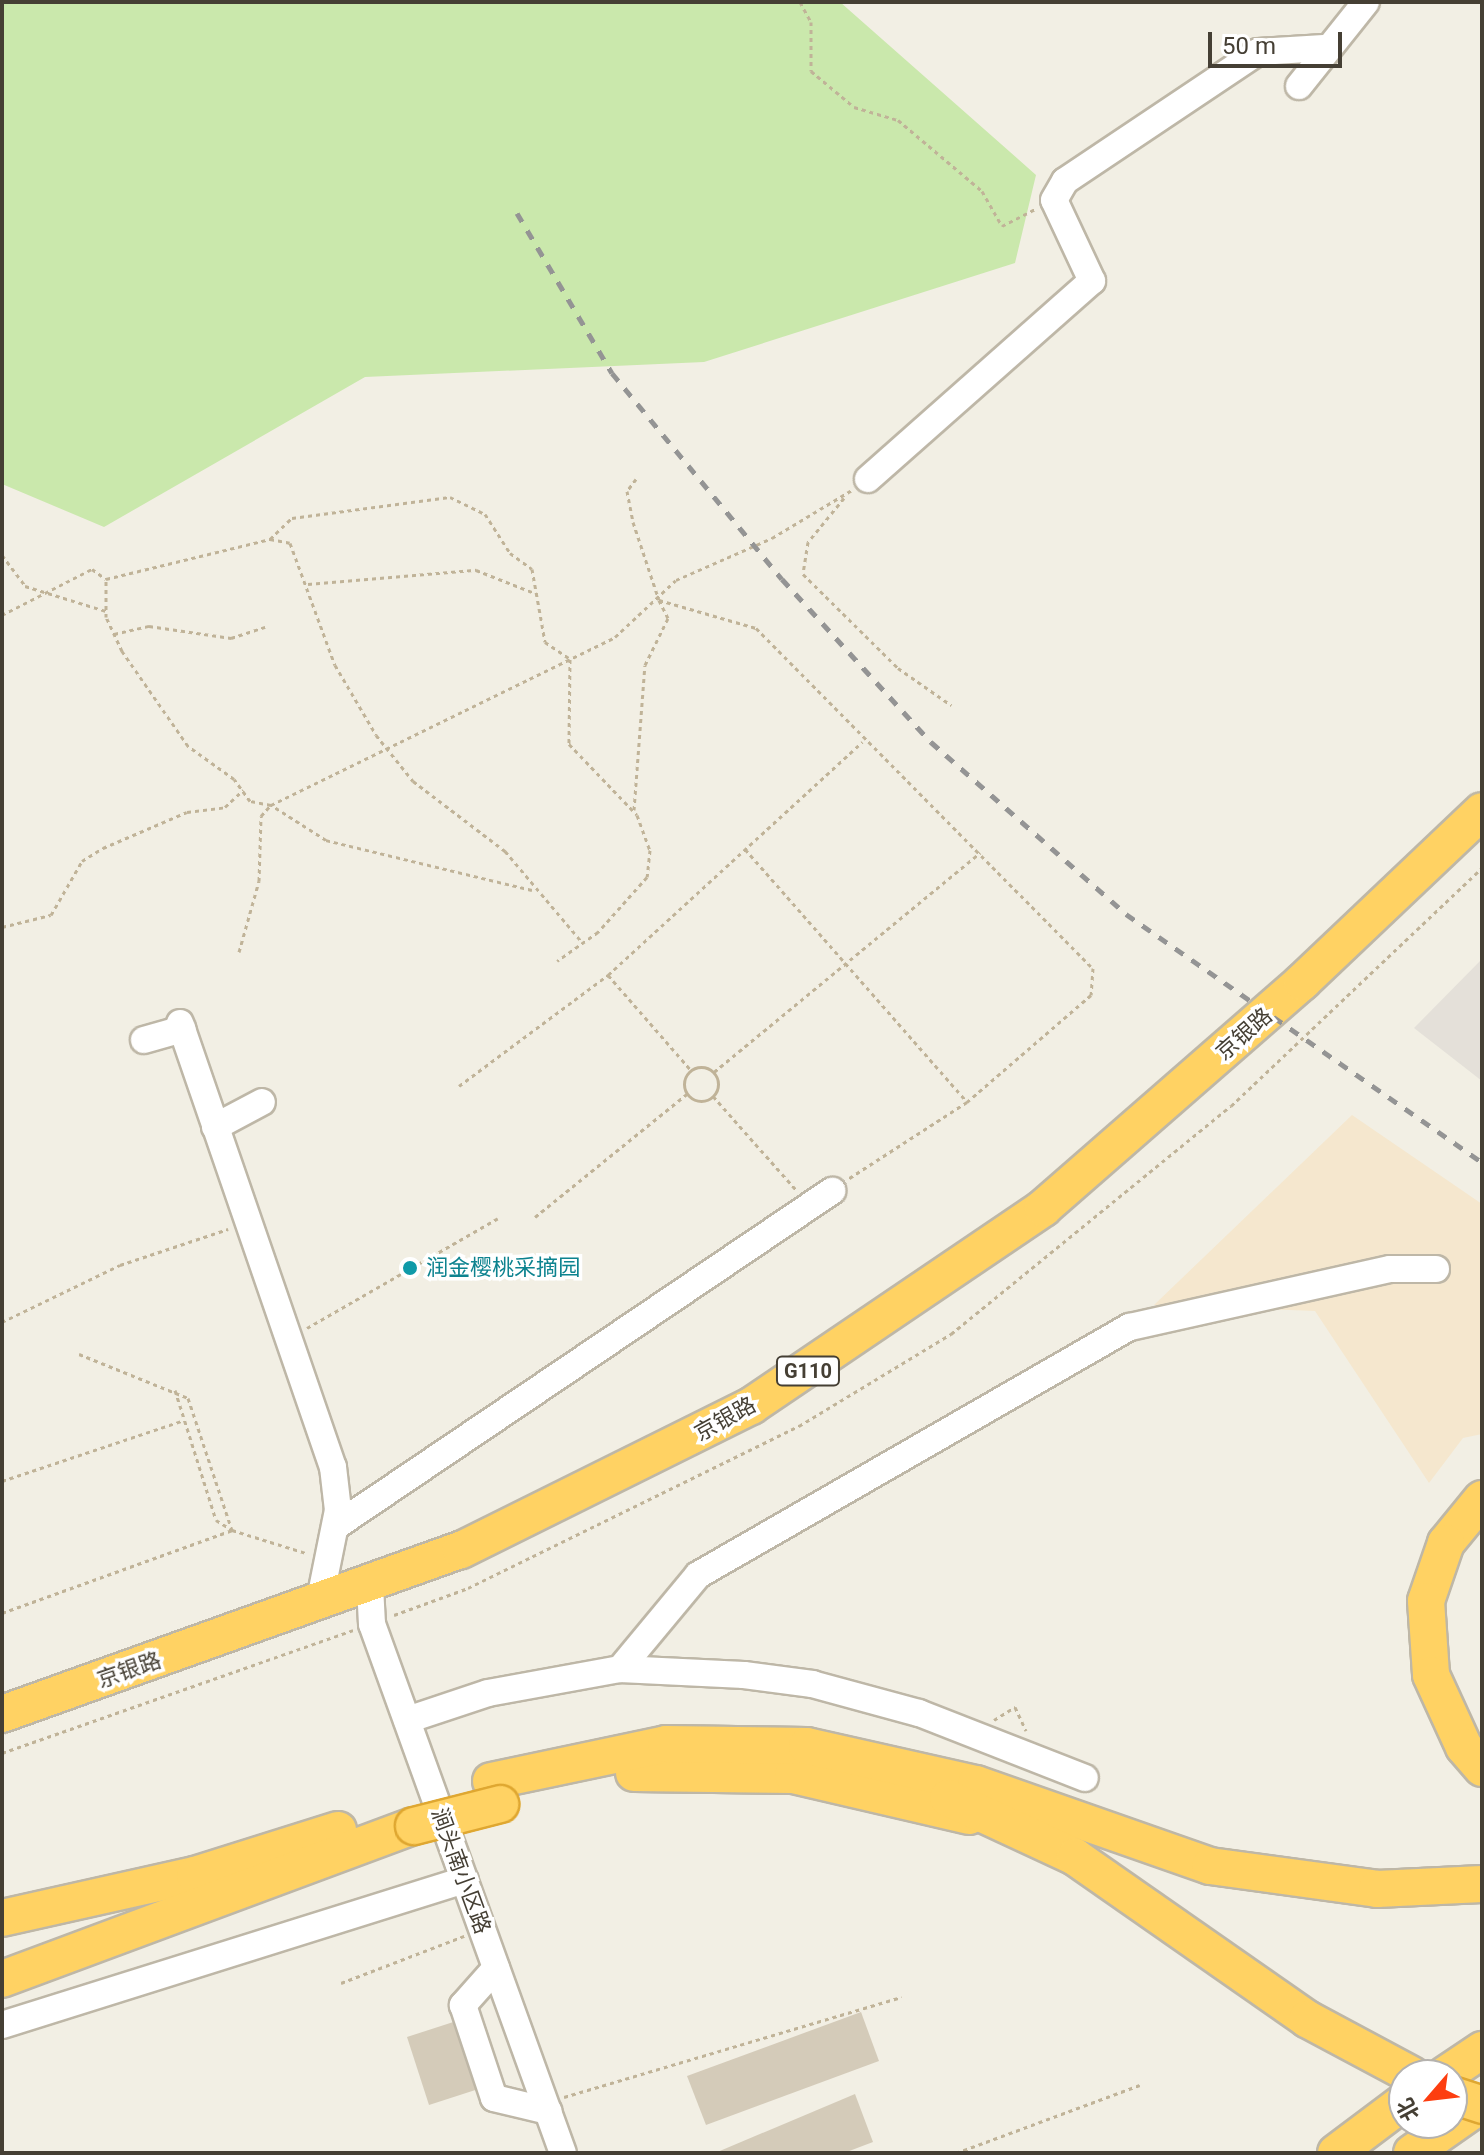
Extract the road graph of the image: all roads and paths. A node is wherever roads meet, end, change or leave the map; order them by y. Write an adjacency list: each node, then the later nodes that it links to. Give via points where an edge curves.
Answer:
1 (800, 2): 5 (path, via 811,22 811,71 854,107 898,120 982,191 1002,226)
2 (1366, 2): 3 (street)
3 (1324, 48): 4 (street); 7 (street, via 1258,52 1065,181 1054,200 1092,281)
4 (1299, 86)
5 (1046, 203)
6 (636, 479): 15 (path, via 627,491)
7 (868, 479): 8 (path)
8 (846, 495): 15 (path, via 772,538 712,560); 21 (path, via 808,542 803,574 898,668)
9 (270, 539): 11 (path); 12 (path, via 290,543); 14 (path, via 292,518 450,497 485,514 510,553 532,569)
10 (2, 555): 13 (path, via 25,586)
11 (106, 579): 13 (path, via 92,569); 16 (path)
12 (308, 584): 14 (path, via 476,570); 23 (path, via 335,665)
13 (39, 592): 16 (path); 17 (path)
14 (537, 594): 20 (path, via 545,642)
15 (659, 600): 20 (path, via 615,637); 22 (path, via 756,628 808,674); 26 (path, via 668,618 645,665)
16 (106, 611): 19 (path)
17 (2, 615)
18 (265, 627): 19 (path, via 231,638 149,626)
19 (114, 634): 24 (path, via 188,746)
20 (570, 659): 23 (path); 26 (path, via 569,744)
21 (951, 705)
22 (862, 742): 29 (path); 30 (path)
23 (387, 747): 25 (path); 31 (path, via 413,781 505,851)
24 (243, 790): 25 (path, via 250,801); 32 (path, via 225,807 187,812 103,848 82,861 51,915)
25 (271, 805): 31 (path, via 326,840); 34 (path, via 261,816 259,881)
26 (634, 811): 33 (path, via 650,850 647,877)
27 (1482, 811): 63 (highway, 京银路 / G110, via 1145,1120 933,1287 697,1435)
28 (1482, 842): 63 (highway, 京银路 / G110, via 1160,1137 946,1306 707,1455 470,1571)
29 (745, 849): 36 (path); 37 (path)
30 (980, 853): 36 (path); 45 (path, via 1090,959 1094,985)
31 (532, 890): 33 (path)
32 (2, 927)
33 (581, 941): 35 (path)
34 (239, 952)
35 (557, 961)
36 (844, 968): 40 (path); 45 (path)
37 (608, 975): 39 (path); 41 (path)
38 (144, 1040): 46 (street, via 181,1026)
39 (691, 1070): 40 (path); 42 (path)
40 (714, 1072): 43 (path)
41 (459, 1086)
42 (688, 1093): 43 (path, via 700,1101); 49 (path)
43 (713, 1096): 48 (path)
44 (262, 1102): 46 (street)
45 (967, 1102): 47 (path)
46 (215, 1127): 51 (street)
47 (832, 1191): 48 (street)
48 (810, 1206): 60 (street)
49 (535, 1217)
50 (498, 1218): 54 (path)
51 (250, 1223): 53 (path, via 120,1265); 54 (street)
52 (1436, 1269): 66 (street, via 1390,1269 1130,1327 698,1575)
53 (2, 1322)
54 (290, 1338): 60 (street, via 333,1467)
55 (79, 1354): 56 (path)
56 (175, 1390): 57 (path); 61 (path, via 195,1413)
57 (184, 1420): 58 (path); 61 (path, via 216,1520)
58 (2, 1481)
59 (1482, 1499): 70 (highway, via 1446,1543 1426,1616 1442,1708)
60 (336, 1526): 62 (street)
61 (232, 1530): 62 (path); 65 (path)
62 (331, 1565): 64 (street)
63 (370, 1596): 64 (highway, 京银路 / G110); 68 (street, 涧头南小区路); 69 (highway, 京银路 / G110)
64 (319, 1604): 67 (highway, 京银路 / G110)
65 (2, 1613)
66 (620, 1669): 68 (street, via 488,1693); 71 (street, via 812,1684 975,1731)
67 (2, 1714)
68 (407, 1720): 74 (street, 涧头南小区路)
69 (2, 1735)
70 (1482, 1768)
71 (1085, 1778)
72 (496, 1794): 73 (highway, bridge); 75 (highway, via 666,1744 807,1746 976,1784 1210,1866 1377,1889); 83 (highway, via 660,1764 784,1763 958,1800 1075,1857); 84 (highway, via 658,1768 793,1775 956,1810 1081,1868 1310,2026)
73 (411, 1817): 76 (highway, via 195,1875); 79 (highway)
74 (465, 1880): 77 (street, 涧头南小区路); 82 (street)
75 (1482, 1884)
76 (2, 1918)
77 (483, 1930): 78 (street, 涧头南小区路); 80 (path)
78 (496, 1968): 87 (street, 涧头南小区路); 87 (street, via 463,2005 494,2098)
79 (2, 1979)
80 (341, 1983)
81 (902, 1997): 87 (path)
82 (2, 2025)
83 (1388, 2063)
84 (1388, 2067)
85 (1140, 2085): 90 (path)
86 (1482, 2103): 92 (highway)
87 (546, 2107): 89 (street, 涧头南小区路)
88 (1388, 2114): 91 (highway)
89 (563, 2153)
90 (956, 2153)
91 (1336, 2153)
92 (1412, 2153)

